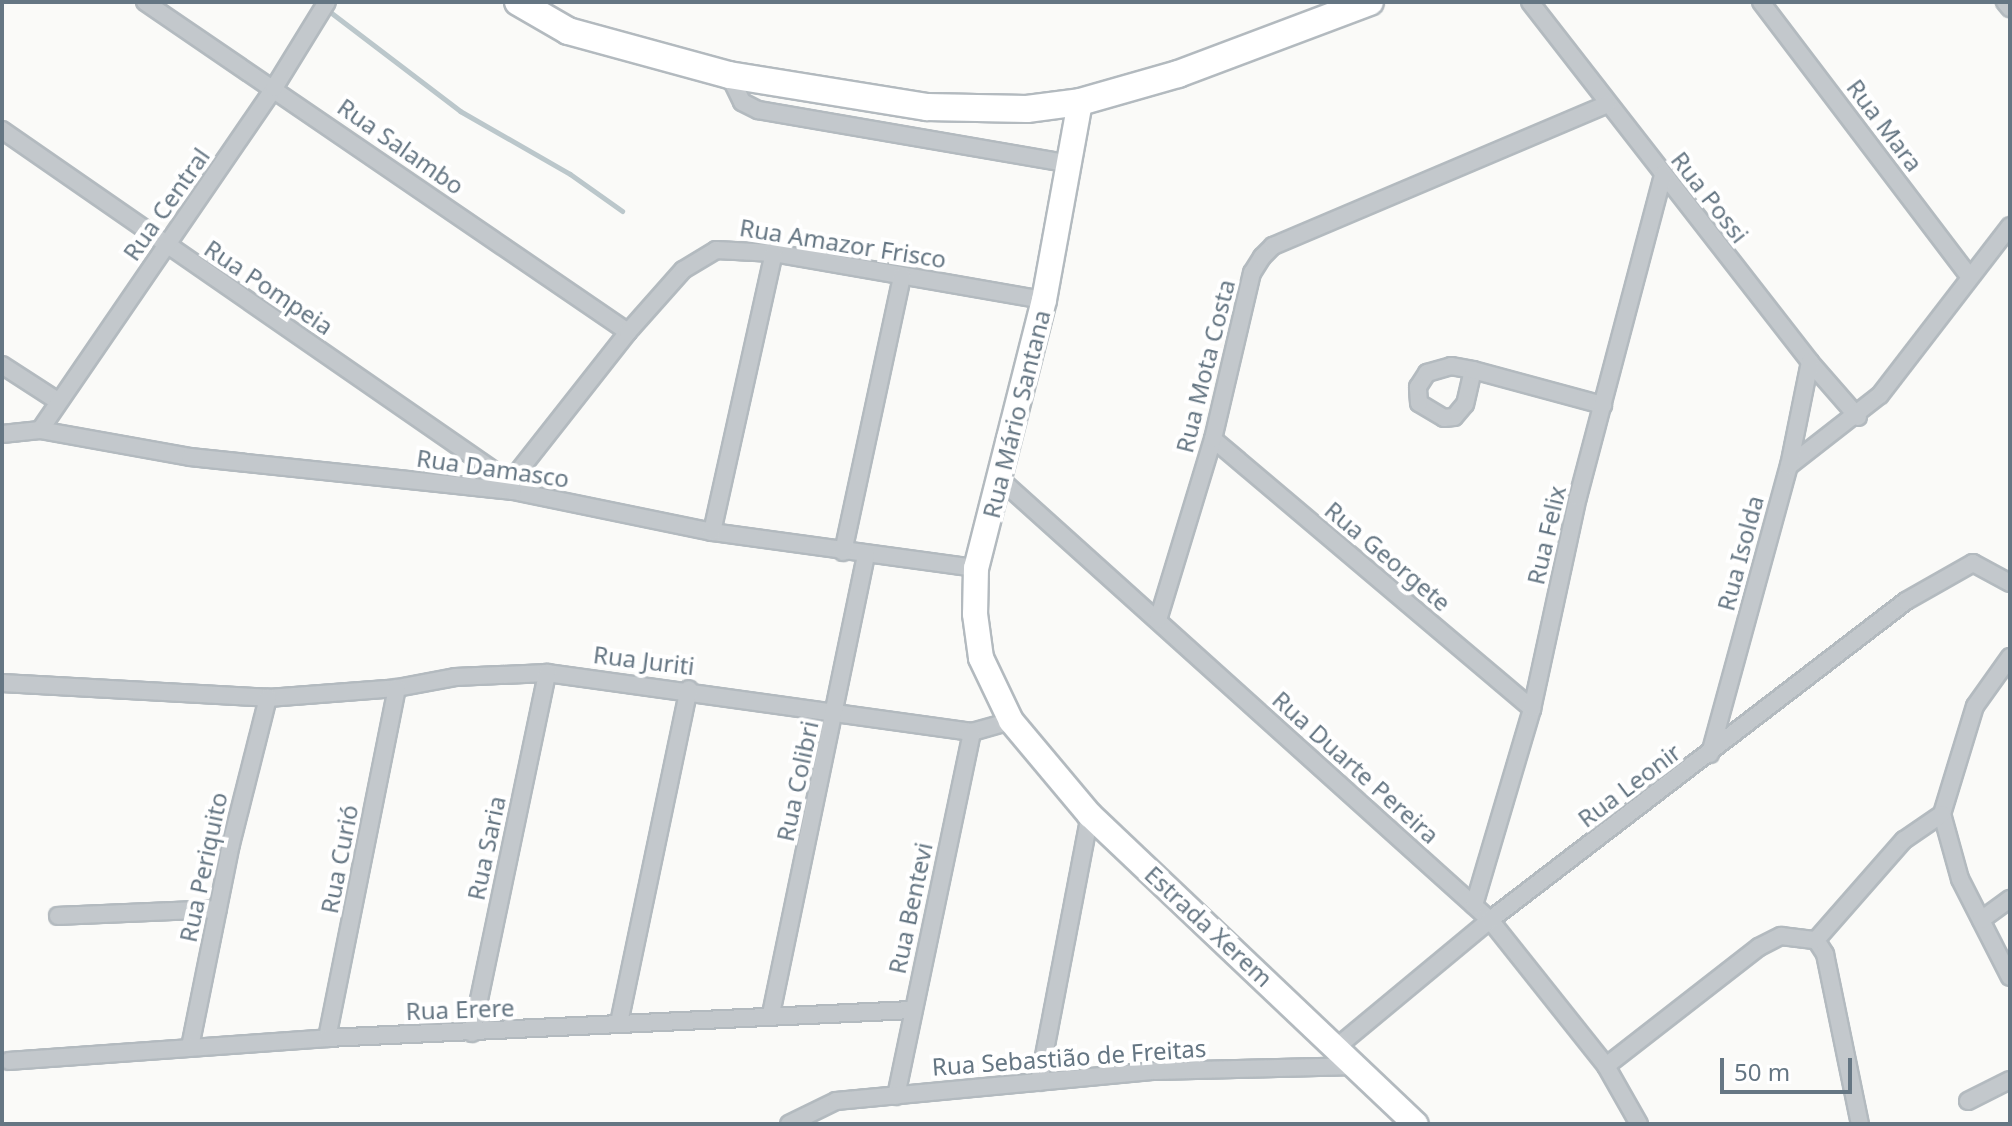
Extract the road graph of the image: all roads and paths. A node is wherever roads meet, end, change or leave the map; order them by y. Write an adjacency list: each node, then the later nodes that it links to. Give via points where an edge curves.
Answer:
1 (145, 2): 10 (street, Rua Salambo)
2 (518, 2): 9 (main road, via 568,31)
3 (1370, 2): 11 (main road, via 1178,74)
4 (1530, 2): 12 (street, Rua Possi)
5 (1761, 2): 20 (street, Rua Mara)
6 (2005, 2): 8 (street)
7 (323, 8): 10 (street, Rua Central)
8 (2010, 8)
9 (729, 75): 11 (main road, via 927,107 1027,109); 14 (street, via 742,102 758,110)
10 (274, 88): 17 (street, Rua Central); 22 (street, Rua Salambo)
11 (1080, 102): 14 (street, Rua Mário Santana)
12 (1607, 104): 15 (street, Rua Possi); 31 (street, Rua Mota Costa, via 1273,246 1252,273)
13 (2, 130): 17 (street, Rua Pompeia)
14 (1070, 164): 21 (street, Rua Mário Santana)
15 (1663, 175): 23 (street, Rua Possi); 27 (street, Rua Felix)
16 (2010, 226): 20 (street)
17 (166, 246): 26 (street, Rua Central); 34 (street, Rua Pompeia)
18 (774, 253): 19 (street, Rua Amazor Frisco); 22 (street, Rua Amazor Frisco, via 730,248 703,255); 35 (street)
19 (902, 276): 21 (street, Rua Amazor Frisco); 36 (street)
20 (1970, 277): 28 (street)
21 (1044, 300): 33 (street, Rua Mário Santana)
22 (628, 332): 34 (street, Rua Amazor Frisco)
23 (1810, 362): 28 (street, Rua Possi); 32 (street, Rua Isolda)
24 (2, 365): 26 (street)
25 (1473, 370): 27 (street)
26 (56, 400): 29 (street, Rua Central)
27 (1603, 405): 47 (street, Rua Felix)
28 (1858, 417): 32 (street)
29 (40, 430): 30 (street, Rua Damasco); 34 (street, Rua Damasco, via 190,457)
30 (2, 434)
31 (1213, 439): 40 (street, Rua Mota Costa); 47 (street, Rua Georgete)
32 (1789, 466): 51 (street, Rua Isolda)
33 (1001, 480): 38 (street, Rua Mário Santana); 40 (street, Rua Duarte Pereira)
34 (512, 486): 35 (street, Rua Damasco)
35 (712, 532): 36 (street, Rua Damasco)
36 (843, 552): 37 (street, Rua Damasco)
37 (866, 556): 38 (street, Rua Damasco); 48 (street, Rua Colibri)
38 (976, 568): 49 (street, Rua Mário Santana, via 981,658)
39 (2010, 583): 51 (street, Rua Leonir, via 1973,563 1956,570 1829,658)
40 (1158, 620): 55 (street, Rua Duarte Pereira)
41 (2010, 657): 52 (street, via 1975,706)
42 (547, 673): 44 (street, Rua Juriti, via 455,677); 45 (street, Rua Juriti); 65 (street, Rua Saria)
43 (2, 683): 46 (street)
44 (397, 688): 46 (street, Rua Juriti); 66 (street, Rua Curió)
45 (689, 689): 48 (street, Rua Juriti); 64 (street)
46 (268, 698): 56 (street, Rua Periquito)
47 (1532, 709): 55 (street, Rua Felix)
48 (836, 714): 50 (street, Rua Juriti); 63 (street, Rua Colibri)
49 (1011, 721): 50 (street, Rua Juriti); 53 (street, Estrada Xerem)
50 (972, 732): 62 (street, Rua Bentevi)
51 (1710, 754): 58 (street, Rua Leonir)
52 (1942, 814): 59 (street, via 1949,850); 60 (street, via 1904,840)
53 (1090, 815): 67 (street, Estrada Xerem); 73 (street)
54 (2010, 899): 59 (street)
55 (1474, 905): 58 (street, Rua Duarte Pereira)
56 (218, 909): 57 (street); 68 (street, Rua Periquito)
57 (58, 916)
58 (1490, 920): 67 (street, Rua Leonir); 71 (street, Rua Duarte Pereira)
59 (1981, 920): 61 (street)
60 (1816, 940): 71 (street, via 1781,936 1759,947); 79 (street, via 1825,954)
61 (2010, 977)
62 (913, 1010): 63 (street, Rua Erere); 74 (street, Rua Bentevi)
63 (771, 1014): 64 (street, Rua Erere)
64 (619, 1023): 65 (street, Rua Erere)
65 (472, 1033): 66 (street, Rua Erere)
66 (327, 1038): 68 (street, Rua Erere)
67 (1338, 1046): 70 (street, Estrada Xerem)
68 (190, 1047): 69 (street, Rua Erere)
69 (9, 1061)
70 (1358, 1066): 73 (street, Rua Sebastião de Freitas, via 1155,1071); 77 (street, Estrada Xerem)
71 (1606, 1066): 78 (street, Rua Duarte Pereira)
72 (2010, 1080): 75 (street)
73 (1039, 1082): 74 (street, Rua Sebastião de Freitas)
74 (896, 1096): 76 (street, Rua Sebastião de Freitas, via 836,1101)
75 (1968, 1101)
76 (789, 1124)
77 (1416, 1124)
78 (1639, 1124)
79 (1860, 1124)

